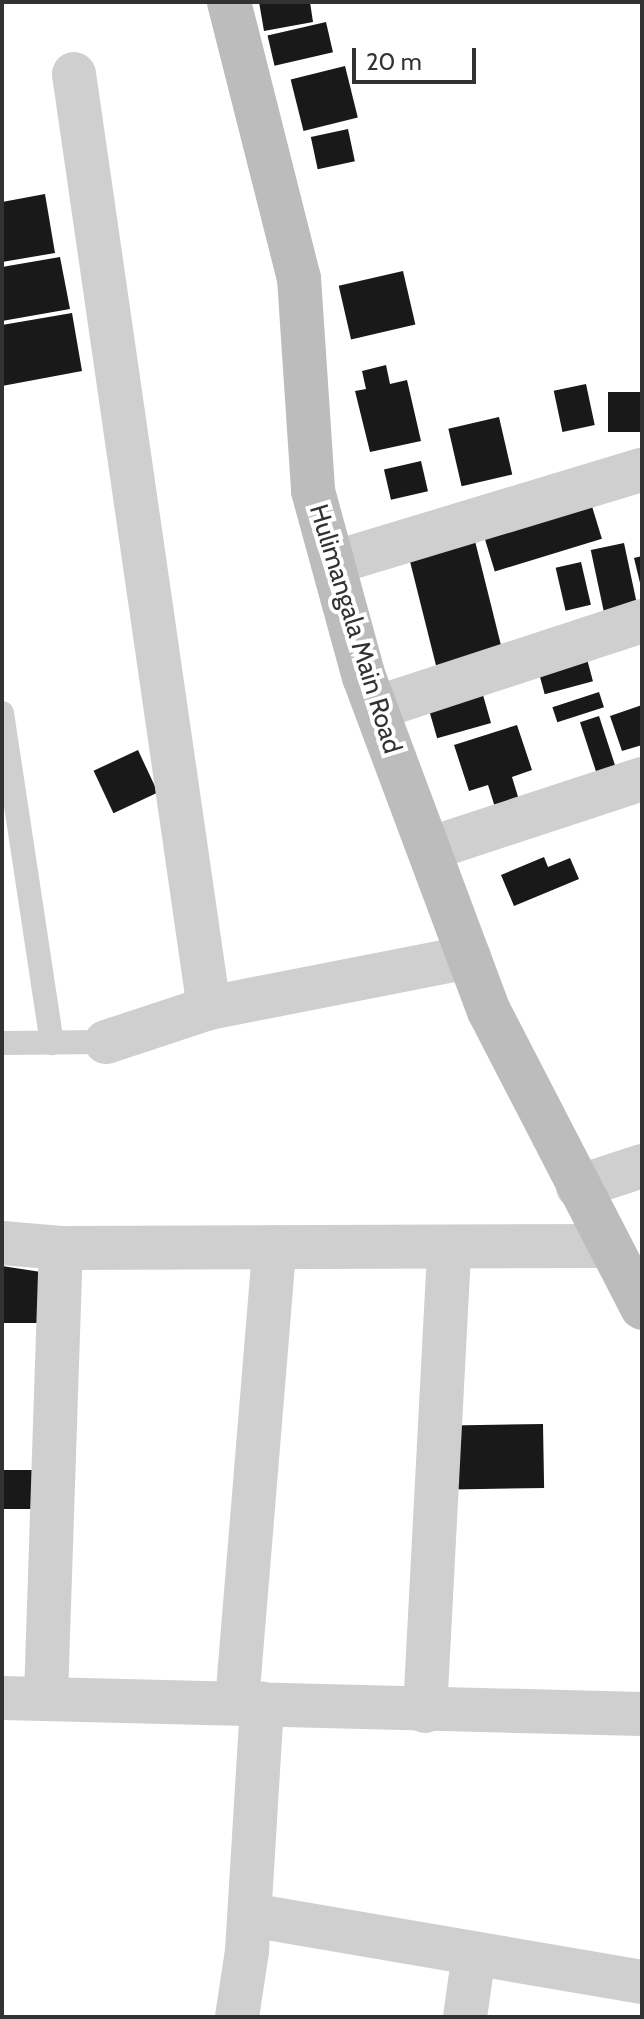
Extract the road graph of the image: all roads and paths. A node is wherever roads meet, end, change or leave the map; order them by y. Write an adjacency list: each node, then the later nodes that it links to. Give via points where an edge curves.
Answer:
1 (229, 2): 4 (street, Hulimangala Main Road, via 299,278 313,491)
2 (74, 74): 11 (street)
3 (642, 470): 4 (street)
4 (333, 563): 6 (street, Hulimangala Main Road)
5 (642, 621): 6 (street)
6 (376, 708): 9 (street, Hulimangala Main Road)
7 (2, 713): 14 (lane)
8 (642, 779): 9 (street)
9 (429, 849): 10 (street, Hulimangala Main Road)
10 (469, 957): 11 (street); 16 (street, Hulimangala Main Road, via 489,1011)
11 (209, 1008): 12 (street)
12 (106, 1042): 14 (lane)
13 (2, 1043): 14 (lane)
14 (52, 1043)
15 (642, 1166): 16 (street)
16 (578, 1187): 18 (street, Hulimangala Main Road)
17 (2, 1243): 19 (street)
18 (607, 1246): 21 (street); 22 (street, Hulimangala Main Road)
19 (61, 1248): 20 (street); 23 (street)
20 (274, 1248): 21 (street); 25 (street)
21 (449, 1249): 26 (street)
22 (642, 1308)
23 (46, 1696): 24 (street); 25 (street)
24 (2, 1698)
25 (250, 1702): 26 (street); 28 (street)
26 (425, 1711): 27 (street)
27 (642, 1714)
28 (250, 1915): 29 (street); 31 (street)
29 (474, 1954): 30 (street); 32 (street)
30 (642, 1982)
31 (237, 2017)
32 (465, 2017)

